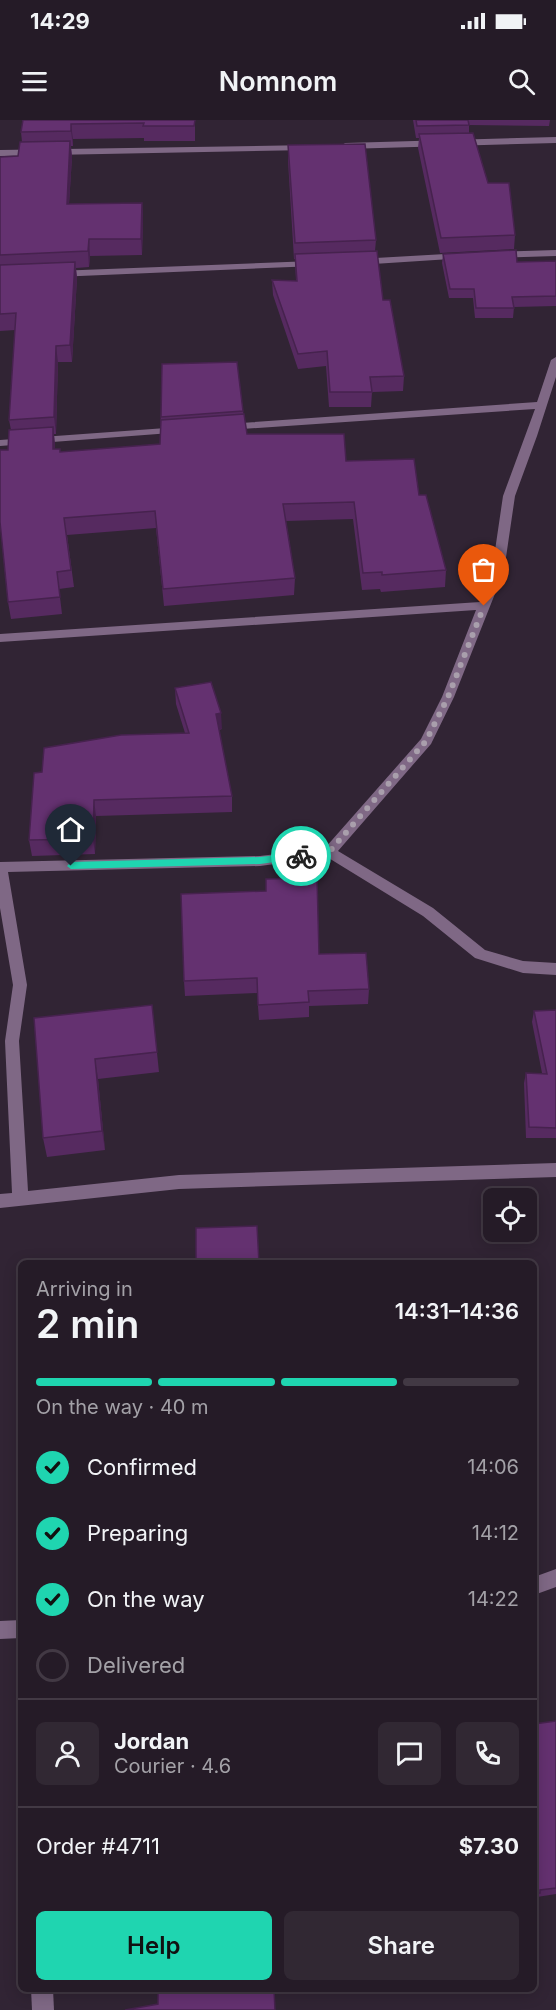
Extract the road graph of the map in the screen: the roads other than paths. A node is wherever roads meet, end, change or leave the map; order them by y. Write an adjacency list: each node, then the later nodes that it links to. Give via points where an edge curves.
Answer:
1 (556, 140): 2 (street)
2 (336, 146)
3 (325, 147): 4 (street)
4 (0, 153)
5 (556, 253): 7 (street)
6 (330, 263): 8 (street)
7 (342, 263)
8 (47, 274)
9 (556, 360): 10 (street)
10 (542, 405): 11 (street); 14 (street, via 509,496 498,571)
11 (212, 428)
12 (189, 430): 13 (street)
13 (0, 443)
14 (484, 606): 15 (street); 16 (street, via 426,741)
15 (0, 638)
16 (329, 852): 18 (street, via 260,861); 19 (street, via 428,912 480,954 523,968)
17 (0, 863): 18 (street)
18 (0, 867): 21 (street, via 20,985 12,1041)
19 (556, 969)
20 (556, 1170): 21 (street, via 179,1182)
21 (20, 1199): 22 (street)
22 (0, 1201)
23 (556, 1578): 24 (street)
24 (537, 1585)
25 (18, 1629): 26 (street)
26 (0, 1630)
27 (42, 1992): 28 (street)
28 (43, 2010)

